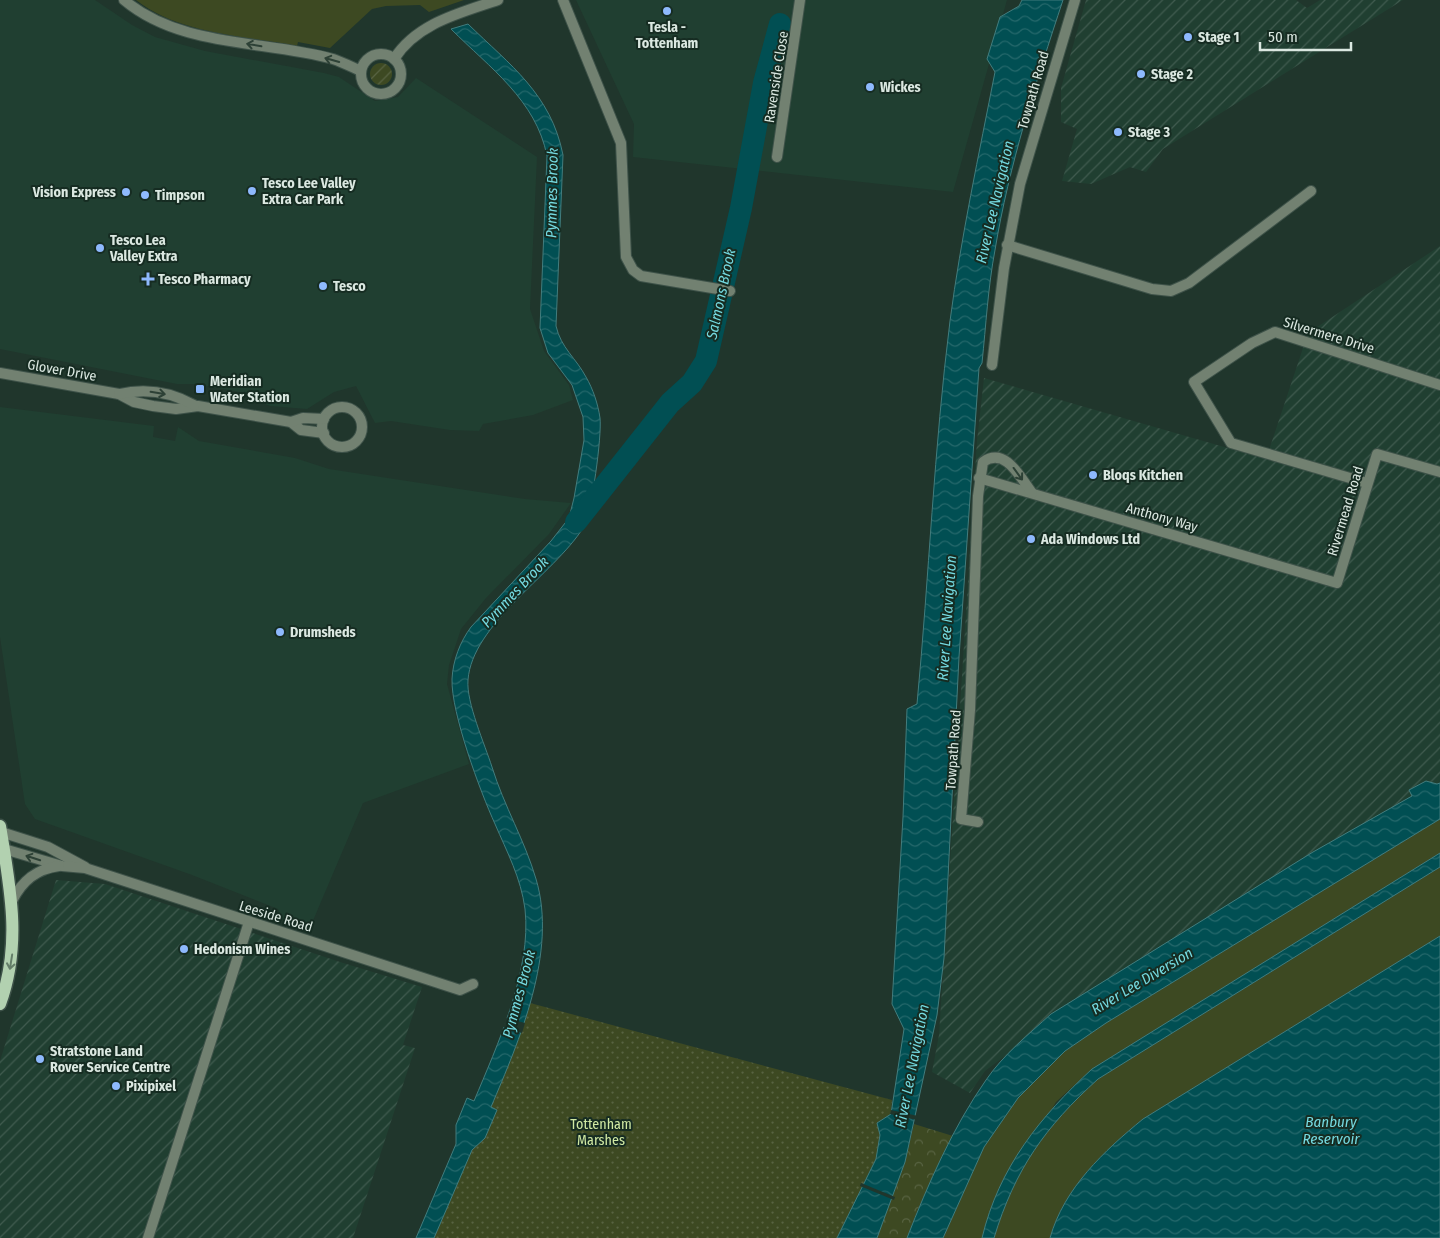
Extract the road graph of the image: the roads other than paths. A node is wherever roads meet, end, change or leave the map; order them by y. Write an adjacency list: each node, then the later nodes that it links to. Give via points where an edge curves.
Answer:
1 (124, 0): 7 (street, one-way to 1, via 333,60 198,35 162,24)
2 (498, 0): 6 (street, via 432,24 404,44)
3 (563, 0): 11 (street, via 621,143 626,257 629,264 641,276)
4 (800, 0): 8 (street, Ravenside Close)
5 (1075, 0): 10 (street, Towpath Road, via 1020,184)
6 (394, 59): 7 (street, via 383,54 372,57); 7 (street, via 400,68 400,80 389,92 371,91 363,82)
7 (362, 70)
8 (777, 157)
9 (1311, 192): 10 (street, via 1189,283 1171,290 1152,289)
10 (1007, 245): 12 (street, Towpath Road)
11 (730, 291)
12 (992, 366)
13 (0, 373): 16 (street, Glover Drive, via 119,394 136,390 169,394 194,405)
14 (1440, 386): 20 (street, Silvermere Drive, via 1275,332 1252,343 1194,382 1232,443)
15 (324, 419): 16 (street, Glover Drive, via 302,418); 17 (street); 17 (street, via 334,409 349,408 359,416 362,428 353,443 342,446 331,443)
16 (291, 422): 17 (street, Glover Drive, via 301,430)
17 (324, 433)
18 (1440, 472): 20 (street, Rivermead Road, via 1377,454)
19 (979, 478): 21 (street, Anthony Way); 21 (street, Towpath Road, one-way to 21, via 983,462 989,458 1000,458 1008,461); 23 (street, Towpath Road, via 970,710 961,819)
20 (1367, 483): 22 (street, Rivermead Road)
21 (1032, 493): 22 (street, Anthony Way)
22 (1337, 583)
23 (978, 822)
24 (0, 830): 25 (main road); 27 (street, Leeside Road, via 48,847)
25 (3, 854): 26 (street, Leeside Road, one-way to 25); 28 (main road)
26 (62, 866): 27 (street, Leeside Road); 28 (street, Leeside Road, via 30,876)
27 (85, 868): 29 (street, Leeside Road)
28 (12, 901): 31 (main road, one-way to 31, via 12,958)
29 (249, 922): 30 (street, Leeside Road, via 460,990); 32 (street)
30 (473, 984)
31 (0, 1004)
32 (148, 1238)

